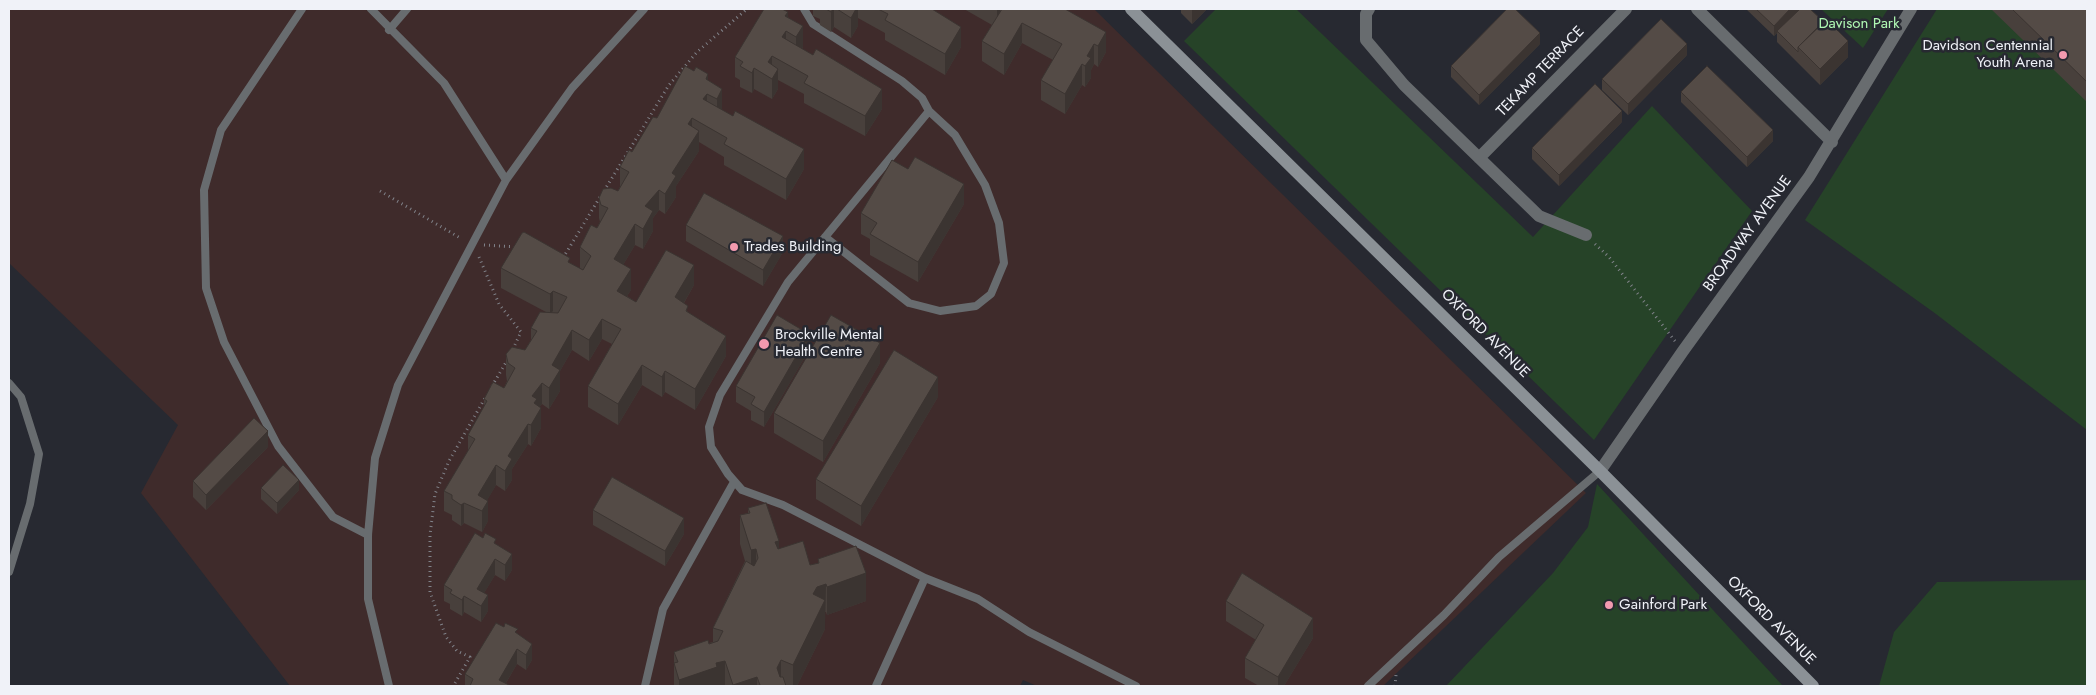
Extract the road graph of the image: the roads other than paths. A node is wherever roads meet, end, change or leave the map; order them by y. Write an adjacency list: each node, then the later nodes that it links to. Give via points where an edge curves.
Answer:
1 (302, 9): 21 (lane, via 221,130 204,190 206,288 224,342 278,446 333,517)
2 (370, 9): 11 (lane)
3 (407, 9): 11 (lane)
4 (644, 9): 15 (lane, via 572,88)
5 (804, 9): 12 (lane, via 813,24 902,81 922,98)
6 (1131, 9): 19 (street, OXFORD AVENUE)
7 (1369, 9): 14 (street, via 1366,14 1366,40 1404,85)
8 (1626, 9): 14 (street, TEKAMP TERRACE)
9 (1697, 9): 13 (street)
10 (1911, 9): 13 (street, BROADWAY AVENUE)
11 (389, 30): 15 (lane, via 444,83)
12 (929, 112): 17 (lane); 17 (lane, via 954,135 985,185 999,223 1004,263 991,294 976,306 940,311 909,303)
13 (1832, 142): 19 (street, BROADWAY AVENUE)
14 (1480, 158): 16 (street, via 1539,216)
15 (506, 180): 21 (lane, via 398,385 375,458)
16 (1586, 235)
17 (825, 237): 20 (lane, via 788,282 720,395 709,427 711,447)
18 (9, 384): 22 (lane, via 21,396 39,454 30,504)
19 (1600, 471): 28 (lane, via 1499,558); 29 (street, OXFORD AVENUE)
20 (734, 482): 23 (lane, via 742,490 783,505); 25 (lane, via 663,609)
21 (368, 536): 24 (lane, via 368,599)
22 (9, 572)
23 (926, 578): 26 (lane); 27 (lane, via 978,600 1030,632)
24 (389, 686)
25 (645, 686)
26 (876, 686)
27 (1136, 686)
28 (1368, 686)
29 (1813, 686)

